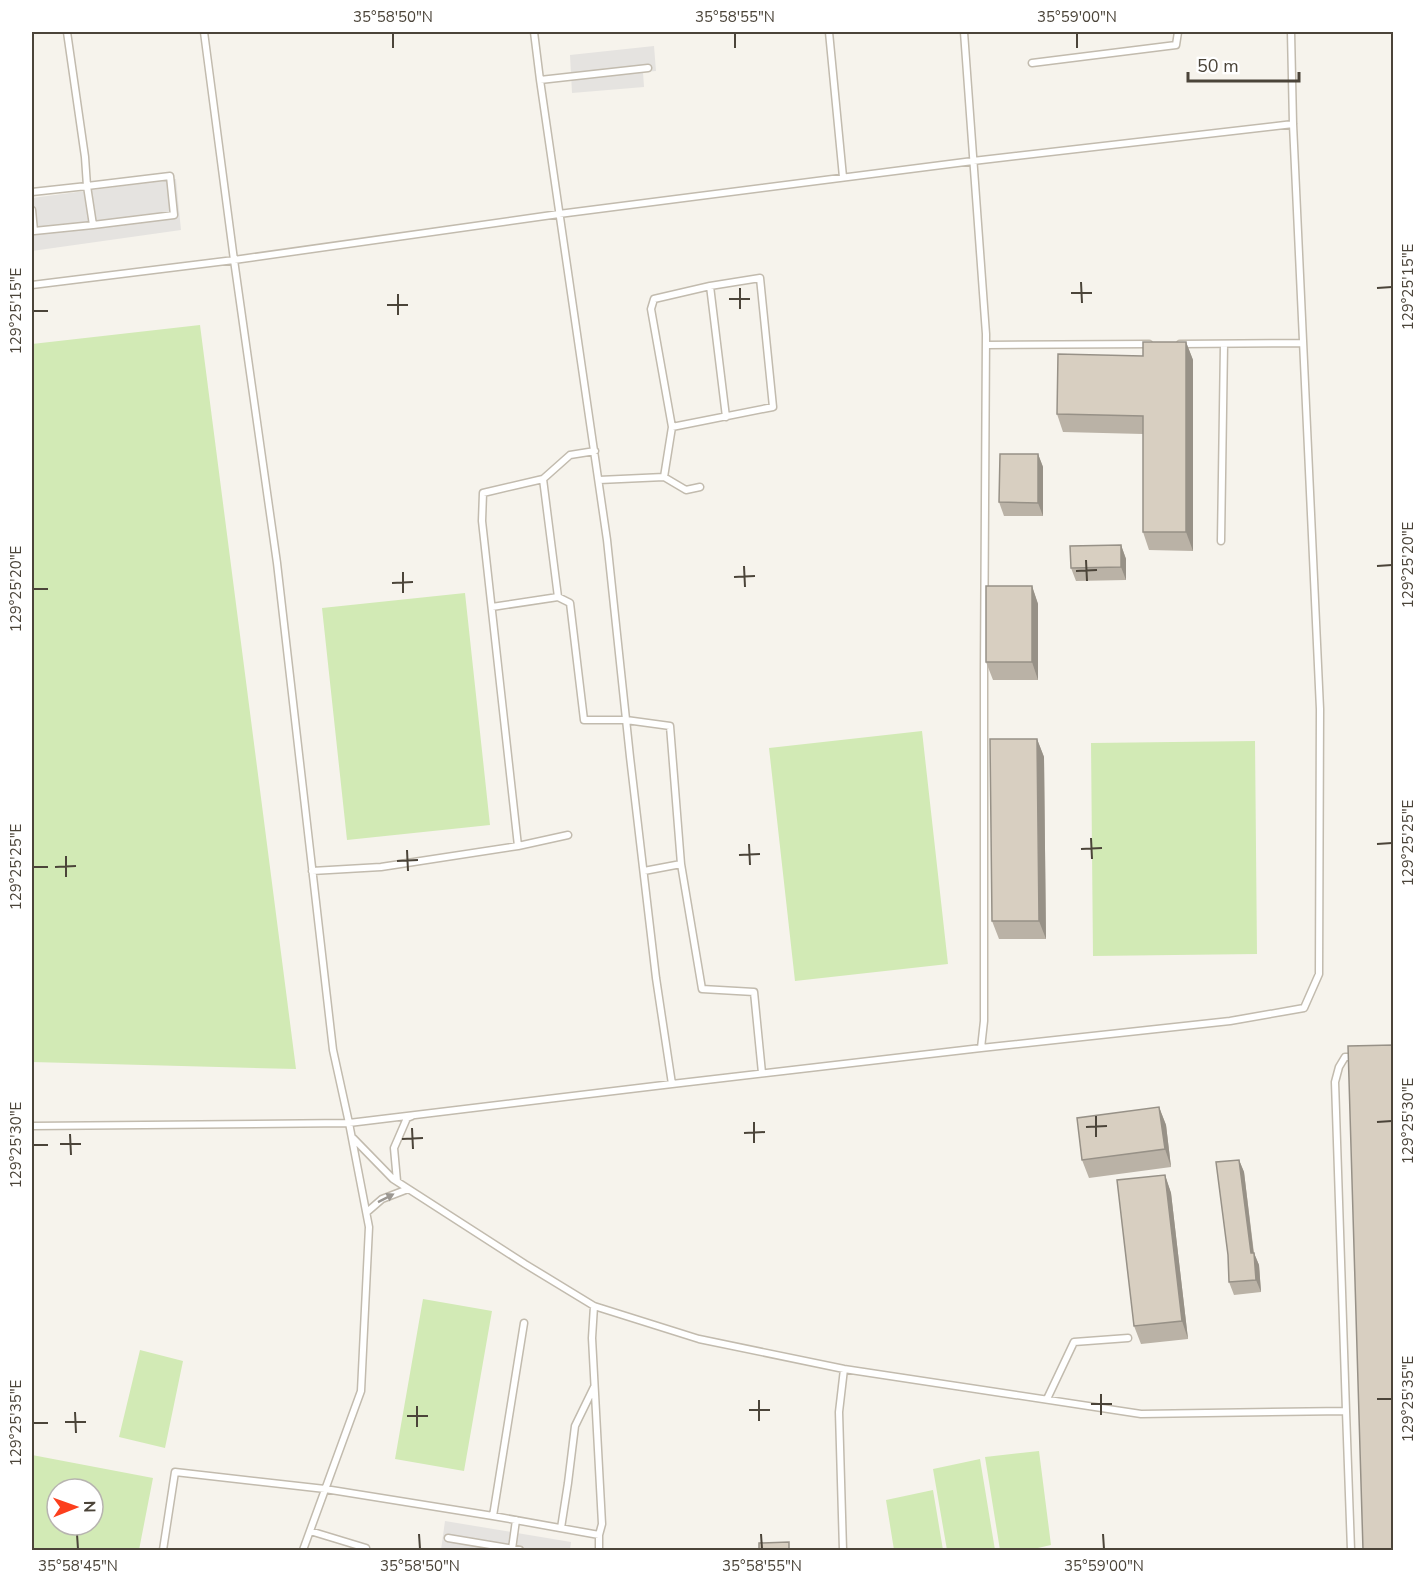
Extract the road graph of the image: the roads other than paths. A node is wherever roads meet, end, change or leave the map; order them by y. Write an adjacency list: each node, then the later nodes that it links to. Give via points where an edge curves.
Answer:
1 (67, 32): 14 (lane)
2 (204, 32): 19 (lane)
3 (534, 32): 10 (lane)
4 (829, 32): 13 (lane)
5 (963, 32): 12 (lane)
6 (1178, 32): 8 (lane, via 1176,45)
7 (1291, 32): 11 (lane)
8 (1032, 63)
9 (648, 68): 10 (lane)
10 (540, 80): 17 (lane)
11 (1293, 123): 12 (lane); 25 (lane)
12 (973, 161): 13 (lane); 26 (lane)
13 (843, 177): 17 (lane)
14 (87, 186): 15 (lane); 18 (lane); 18 (lane, via 170,176 174,216)
15 (32, 192)
16 (32, 210): 18 (lane, via 34,231)
17 (559, 214): 19 (lane); 29 (lane)
18 (93, 225)
19 (234, 260): 20 (lane); 41 (lane, via 277,563)
20 (32, 285)
21 (710, 286): 27 (lane); 27 (lane, via 760,278 773,407); 28 (lane, via 654,299 651,309)
22 (1154, 344): 26 (lane)
23 (1177, 344): 24 (lane)
24 (1224, 344): 25 (lane); 34 (lane)
25 (1303, 344): 43 (lane, via 1320,709 1319,974 1304,1008 1230,1021)
26 (986, 345): 43 (lane)
27 (726, 417): 28 (lane)
28 (672, 427): 30 (lane)
29 (595, 451): 31 (lane, via 570,455); 32 (lane)
30 (664, 477): 32 (lane); 33 (lane, via 686,490)
31 (543, 479): 35 (lane); 36 (lane, via 483,493 482,521)
32 (599, 480): 37 (lane)
33 (700, 488)
34 (1221, 541)
35 (558, 597): 36 (lane); 37 (lane, via 570,603 584,720)
36 (492, 607): 39 (lane)
37 (626, 720): 40 (lane, via 670,726); 42 (lane)
38 (568, 835): 39 (lane)
39 (519, 846): 41 (lane, via 381,867)
40 (681, 864): 42 (lane); 45 (lane, via 702,989 754,992)
41 (312, 870): 48 (lane, via 333,1050)
42 (644, 871): 46 (lane)
43 (981, 1048): 45 (lane)
44 (1365, 1056): 60 (lane, via 1345,1057 1335,1082)
45 (762, 1073): 46 (lane)
46 (672, 1084): 47 (lane)
47 (414, 1115): 48 (lane); 51 (lane, via 407,1118 394,1148)
48 (350, 1123): 49 (lane); 50 (lane)
49 (32, 1126)
50 (352, 1138): 51 (lane); 53 (lane)
51 (397, 1181): 52 (lane)
52 (408, 1189): 53 (lane, one-way to 52, via 382,1199); 54 (lane)
53 (367, 1212): 61 (lane, via 361,1391)
54 (594, 1306): 57 (lane, via 699,1339); 58 (lane)
55 (524, 1323): 62 (lane)
56 (1128, 1338): 59 (lane, via 1074,1342)
57 (843, 1369): 59 (lane); 73 (lane, via 839,1412)
58 (595, 1387): 64 (lane, via 575,1426); 66 (lane, via 602,1524)
59 (1047, 1400): 60 (lane, via 1141,1414)
60 (1346, 1411): 74 (lane)
61 (325, 1490): 62 (lane); 65 (lane); 69 (lane, via 175,1472)
62 (492, 1516): 63 (lane)
63 (516, 1520): 64 (lane); 68 (lane)
64 (561, 1528): 66 (lane)
65 (310, 1531): 70 (lane); 71 (lane, via 366,1548)
66 (599, 1535): 72 (lane)
67 (448, 1538): 68 (lane)
68 (516, 1550)
69 (163, 1551)
70 (303, 1551)
71 (365, 1551)
72 (599, 1551)
73 (843, 1551)
74 (1351, 1551)

